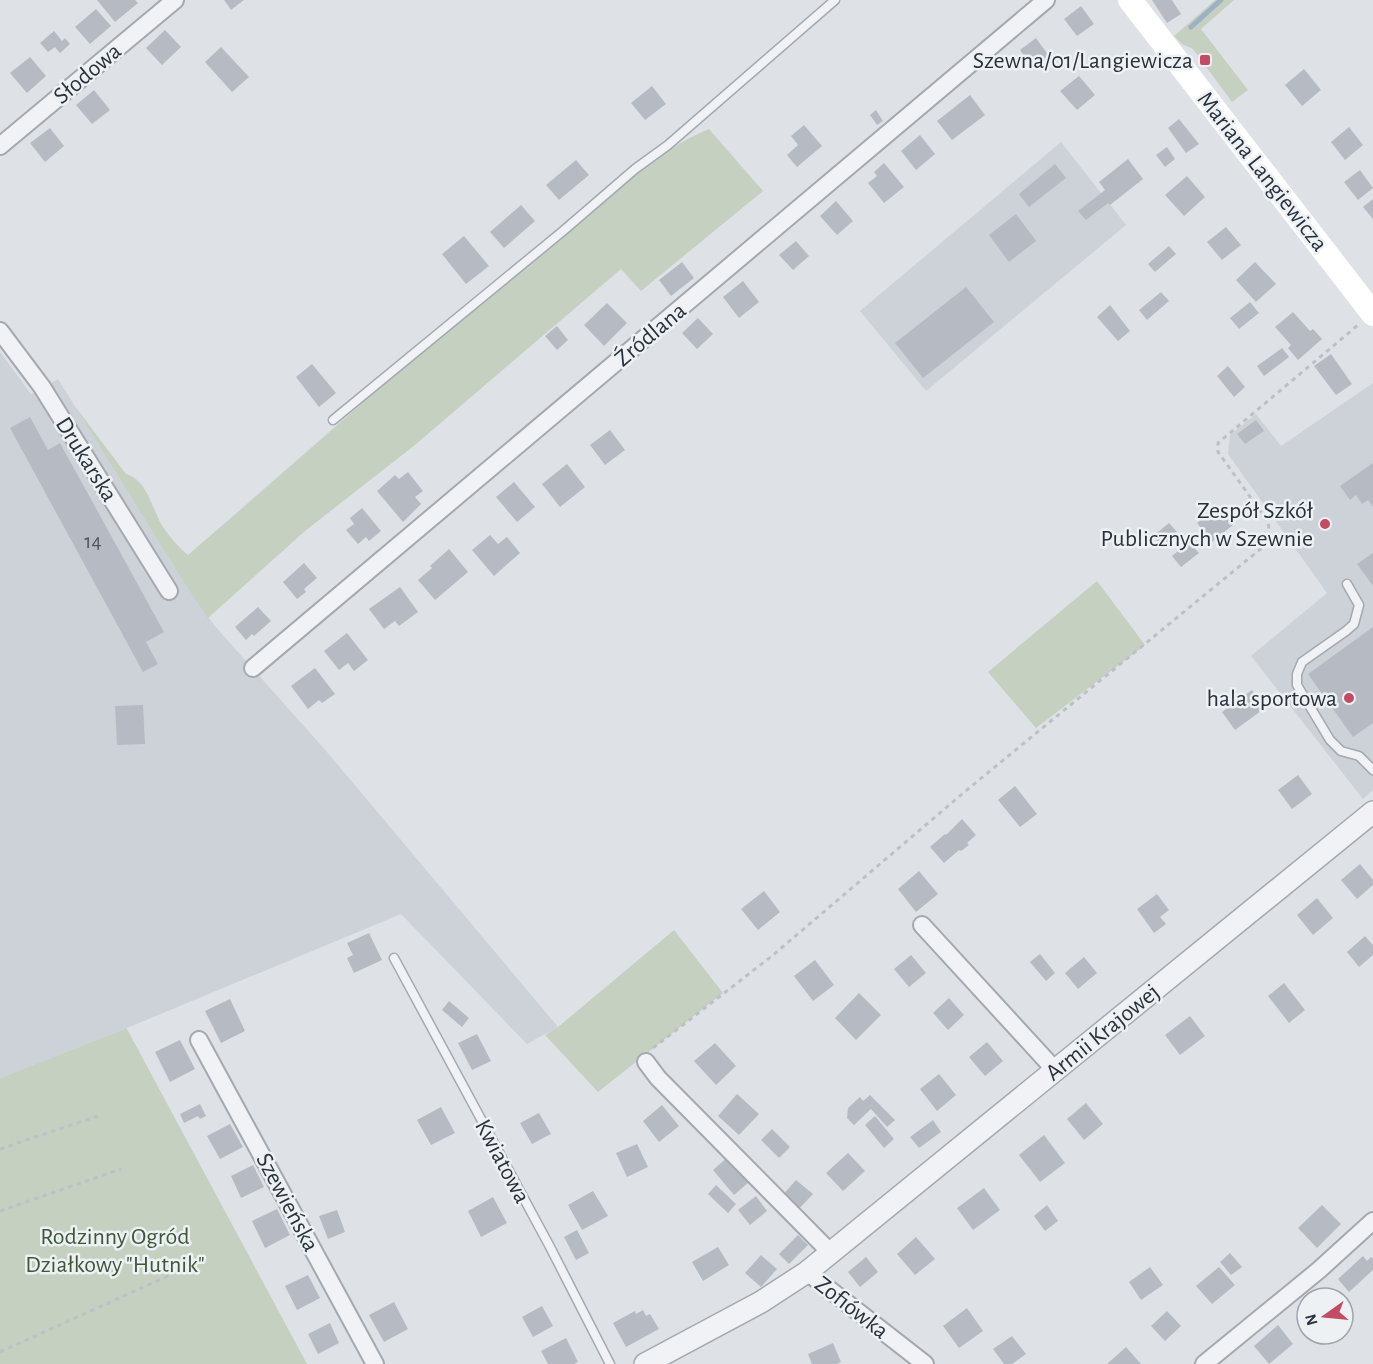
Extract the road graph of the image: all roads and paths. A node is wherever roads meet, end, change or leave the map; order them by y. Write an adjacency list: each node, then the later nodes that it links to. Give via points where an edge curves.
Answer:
1 (174, 0): 5 (street, Słodowa)
2 (835, 0): 8 (lane, via 668,145)
3 (1046, 0): 11 (street, Źródlana)
4 (1130, 0): 6 (main road, Mariana Langiewicza)
5 (0, 146)
6 (1373, 313): 17 (path, via 1218,443 1218,452 1268,522 1270,535 1263,547 772,956 650,1050)
7 (0, 331): 10 (street, Drukarska, via 42,387)
8 (333, 420)
9 (1347, 584): 12 (lane, via 1359,605 1354,624 1302,662 1297,685 1330,740 1341,751 1359,756)
10 (169, 591)
11 (253, 668)
12 (1373, 770)
13 (1373, 812): 18 (street, Armii Krajowej)
14 (922, 925): 18 (street)
15 (394, 958): 30 (lane, Kwiatowa)
16 (199, 1040): 29 (street, Szewieńska)
17 (646, 1062): 24 (street)
18 (1056, 1070): 24 (street, Armii Krajowej)
19 (101, 1115): 20 (path)
20 (0, 1149)
21 (121, 1169): 22 (path)
22 (0, 1211)
23 (1373, 1221): 32 (street)
24 (831, 1253): 26 (street, Armii Krajowej)
25 (179, 1271): 27 (path)
26 (807, 1272): 28 (street); 31 (street, Zofiówka)
27 (0, 1352)
28 (654, 1362)
29 (375, 1364)
30 (610, 1364)
31 (925, 1364)
32 (1204, 1364)

